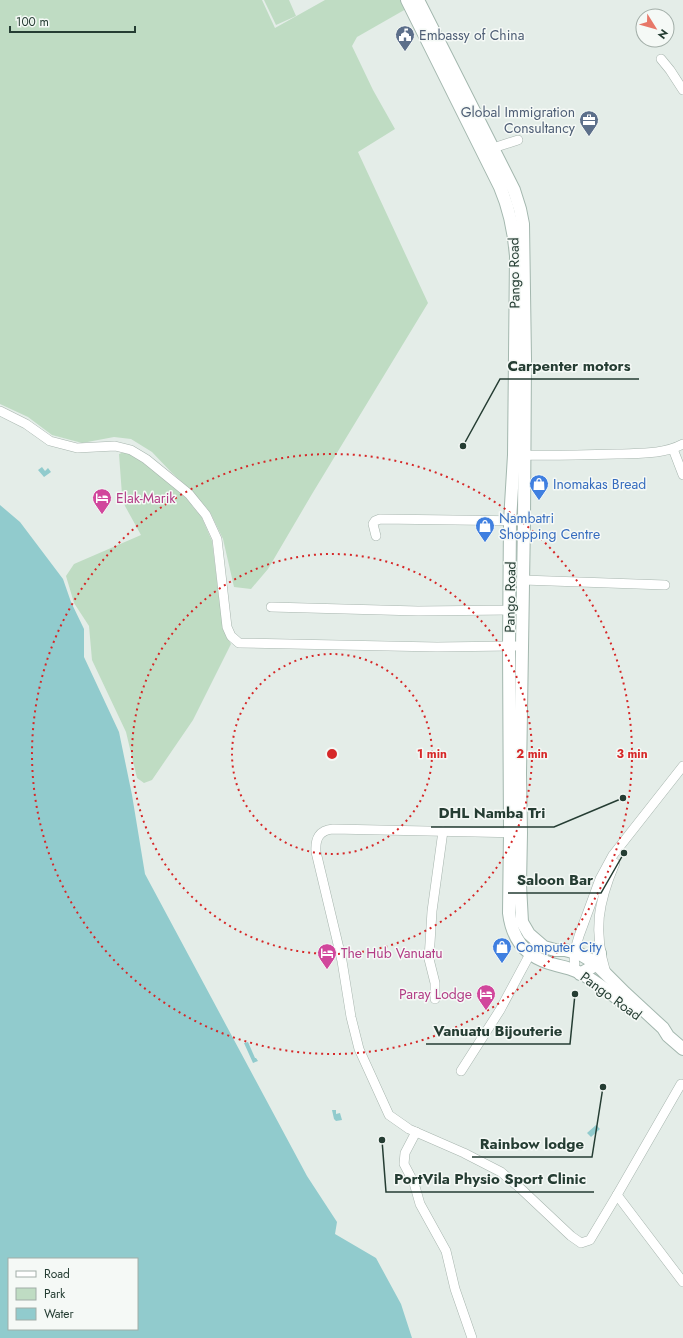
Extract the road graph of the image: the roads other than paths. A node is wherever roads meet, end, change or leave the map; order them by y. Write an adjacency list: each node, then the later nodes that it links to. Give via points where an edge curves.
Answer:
1 (407, 0): 6 (street, Pango Road)
2 (418, 0): 6 (street, Pango Road)
3 (661, 59): 4 (street)
4 (683, 90)
5 (518, 140): 6 (street)
6 (488, 151): 10 (street, Pango Road, via 514,190 523,224 525,359)
7 (0, 411): 20 (street, via 26,424 50,441 77,448 115,446 131,450 189,494 206,515 217,539 227,627 238,644 437,648)
8 (683, 444): 9 (street)
9 (673, 449): 10 (street, via 657,453); 11 (street)
10 (519, 455): 12 (street, Pango Road); 13 (street, Pango Road)
11 (683, 475)
12 (524, 521): 13 (street); 15 (street, Pango Road)
13 (510, 522): 14 (street, via 380,519 373,524); 19 (street, Pango Road)
14 (376, 536)
15 (523, 580): 16 (street); 18 (street, Pango Road)
16 (665, 585)
17 (272, 607): 19 (street, via 418,611)
18 (522, 609): 19 (street); 21 (street, Pango Road)
19 (510, 610): 20 (street, Pango Road)
20 (509, 646): 21 (street); 24 (street, Pango Road)
21 (523, 646): 24 (street, Pango Road)
22 (683, 766): 25 (street)
23 (443, 831): 24 (street); 31 (street, via 432,911 429,959 435,982); 36 (street, via 326,829 318,836 316,843 359,1049 389,1115)
24 (516, 833): 26 (street, Pango Road, via 522,922); 28 (street, Pango Road, via 509,913 514,936)
25 (624, 839): 27 (street, via 600,879); 29 (street, via 600,908)
26 (537, 942): 27 (street, Pango Road, via 544,947); 28 (street)
27 (574, 953): 29 (street, Pango Road, via 587,958); 30 (street)
28 (530, 954): 30 (street, Pango Road); 34 (street, via 500,1010)
29 (598, 958): 30 (street, via 592,967); 32 (street, Pango Road, via 606,973 663,1028)
30 (578, 972): 32 (street, Pango Road)
31 (435, 999)
32 (668, 1036): 33 (street, Pango Road)
33 (683, 1049)
34 (461, 1071)
35 (681, 1084): 37 (street)
36 (416, 1132): 37 (street, via 464,1152 501,1172 581,1243 590,1240); 39 (street, via 405,1154 404,1164 414,1183 420,1204 446,1251 454,1289)
37 (617, 1195): 38 (street)
38 (683, 1282)
39 (472, 1338)

